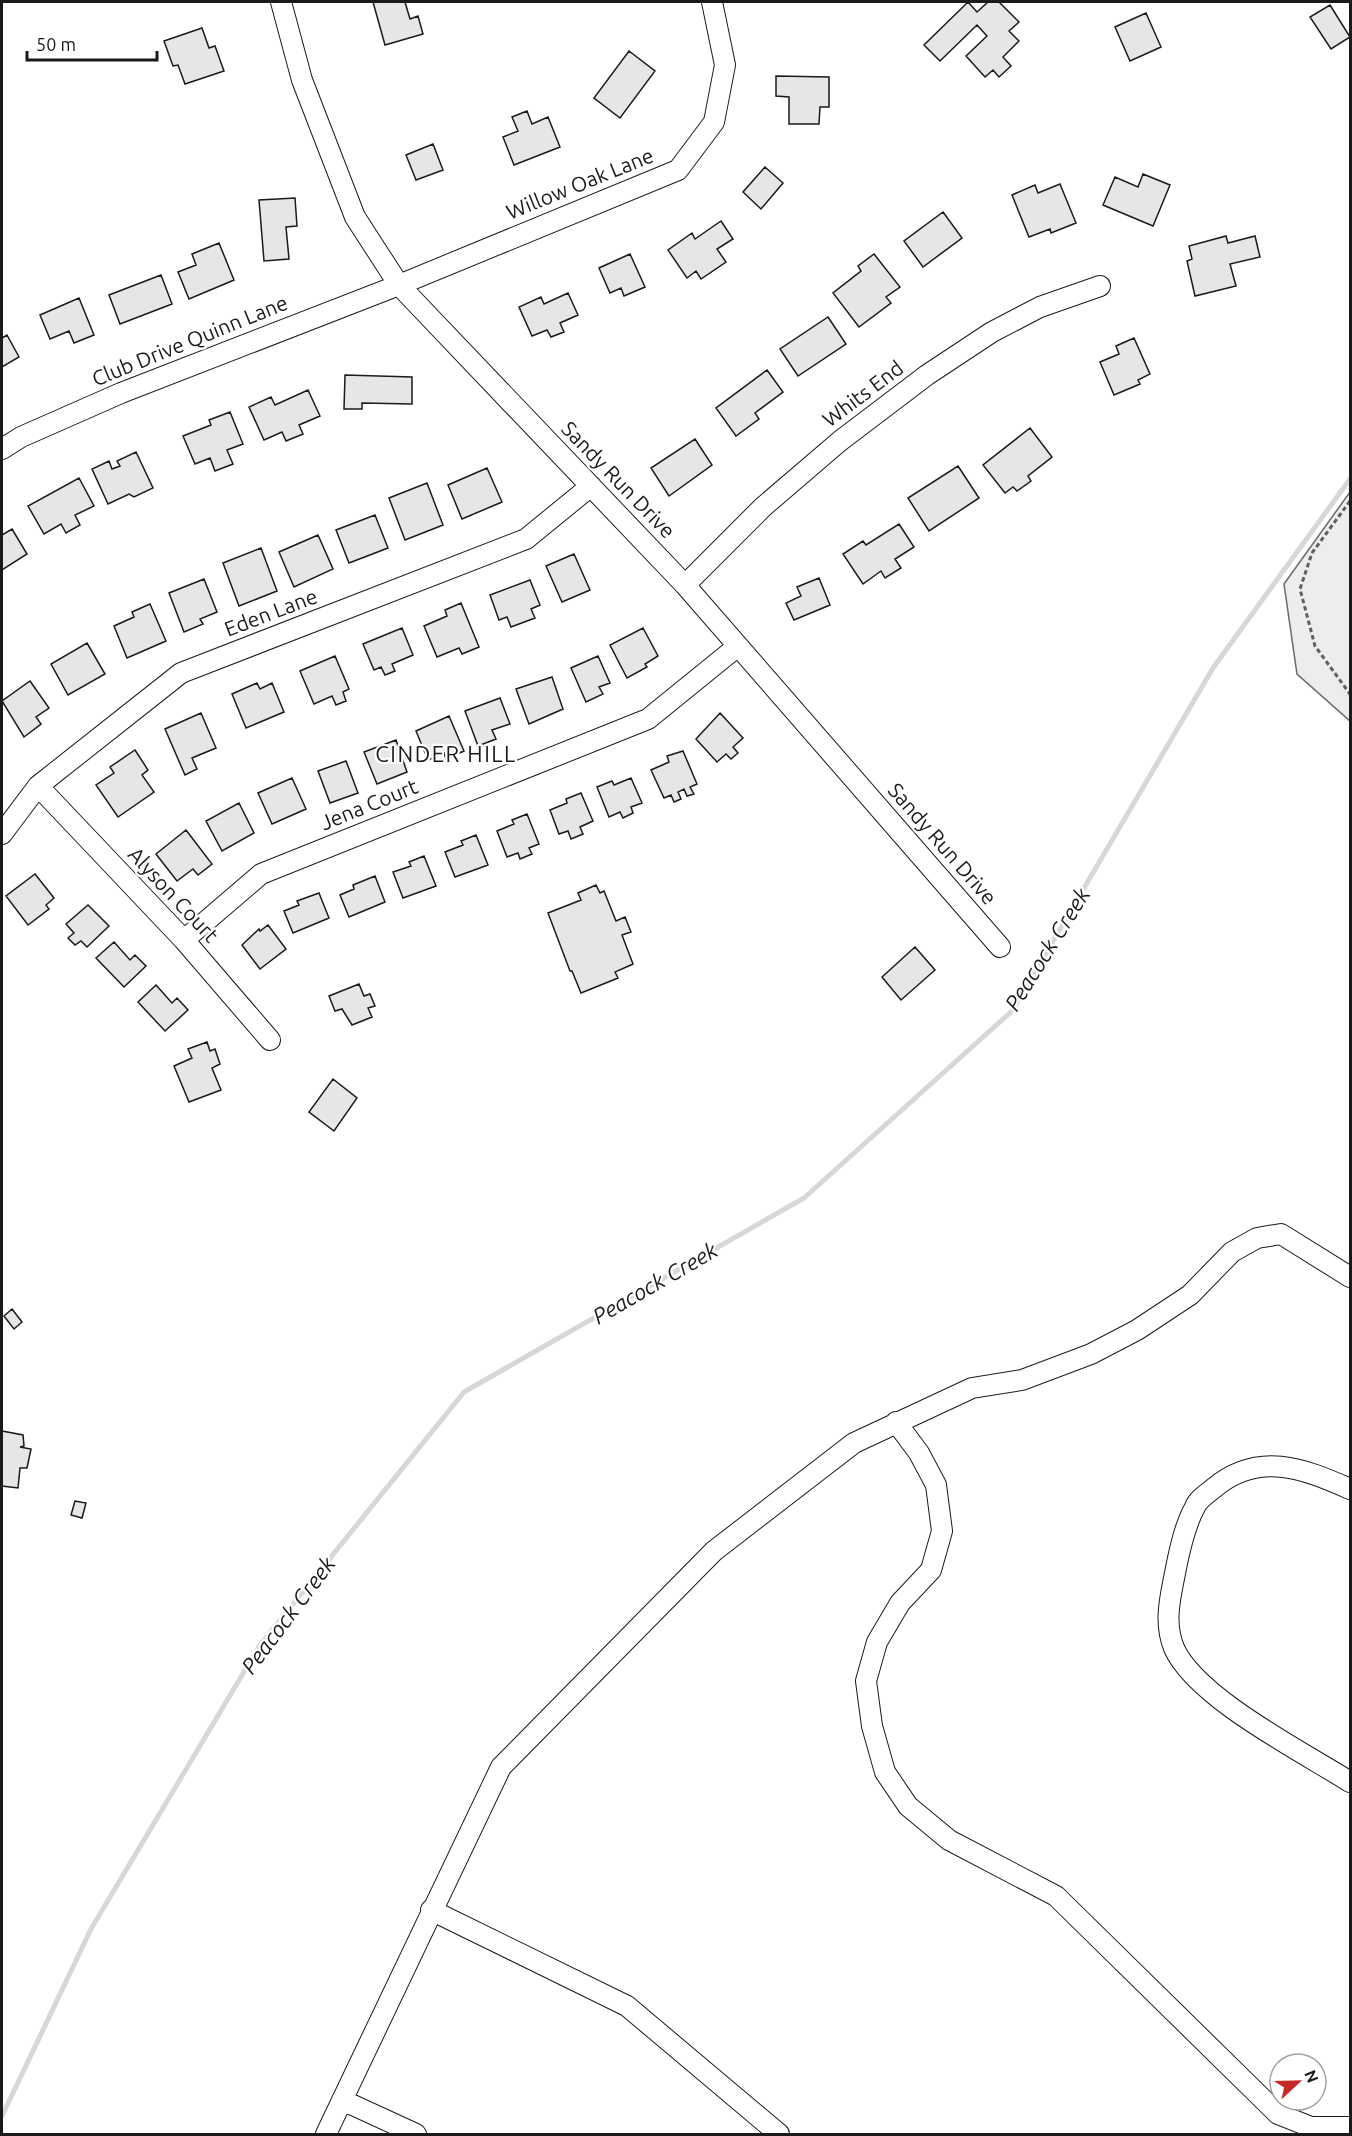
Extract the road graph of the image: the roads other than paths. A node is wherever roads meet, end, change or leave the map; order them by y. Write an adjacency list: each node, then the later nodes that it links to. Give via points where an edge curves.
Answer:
1 (281, 2): 3 (street, Sandy Run Drive, via 302,80 355,217)
2 (712, 2): 3 (street, Willow Oak Lane, via 724,65 714,122 678,170)
3 (399, 285): 5 (street, Club Drive Quinn Lane, via 121,393); 6 (street, Sandy Run Drive)
4 (1100, 286): 7 (street, Whits End, via 1040,307 992,332 927,375 840,441 763,507)
5 (2, 448)
6 (591, 486): 7 (street, Sandy Run Drive); 9 (street, Eden Lane, via 526,539 181,673)
7 (685, 585): 8 (street, Sandy Run Drive)
8 (738, 646): 11 (street, Jena Court, via 648,719 261,874); 12 (street, Sandy Run Drive)
9 (38, 786): 10 (street, Eden Lane); 11 (street, Alyson Court)
10 (2, 834)
11 (184, 940): 13 (street, Alyson Court)
12 (1000, 947)
13 (270, 1040)
14 (1350, 1277): 15 (street, via 1281,1234 1257,1238 1232,1252 1190,1295 1137,1330 1090,1354 1022,1380 972,1388)
15 (896, 1422): 18 (street, via 854,1443 714,1551 501,1767); 20 (street, via 936,1485 942,1531 931,1570 900,1603 876,1642 866,1681 872,1726 885,1772 908,1806 949,1840 1056,1896 1278,2114 1311,2127)
16 (1350, 1489): 17 (street, via 1303,1471 1267,1464 1228,1477 1195,1504 1181,1546 1167,1615 1174,1648 1191,1674 1216,1698)
17 (1350, 1782)
18 (431, 1910): 19 (street); 23 (street, via 627,2006)
19 (342, 2100): 21 (street); 22 (street)
20 (1350, 2127)
21 (326, 2134)
22 (416, 2134)
23 (779, 2134)

